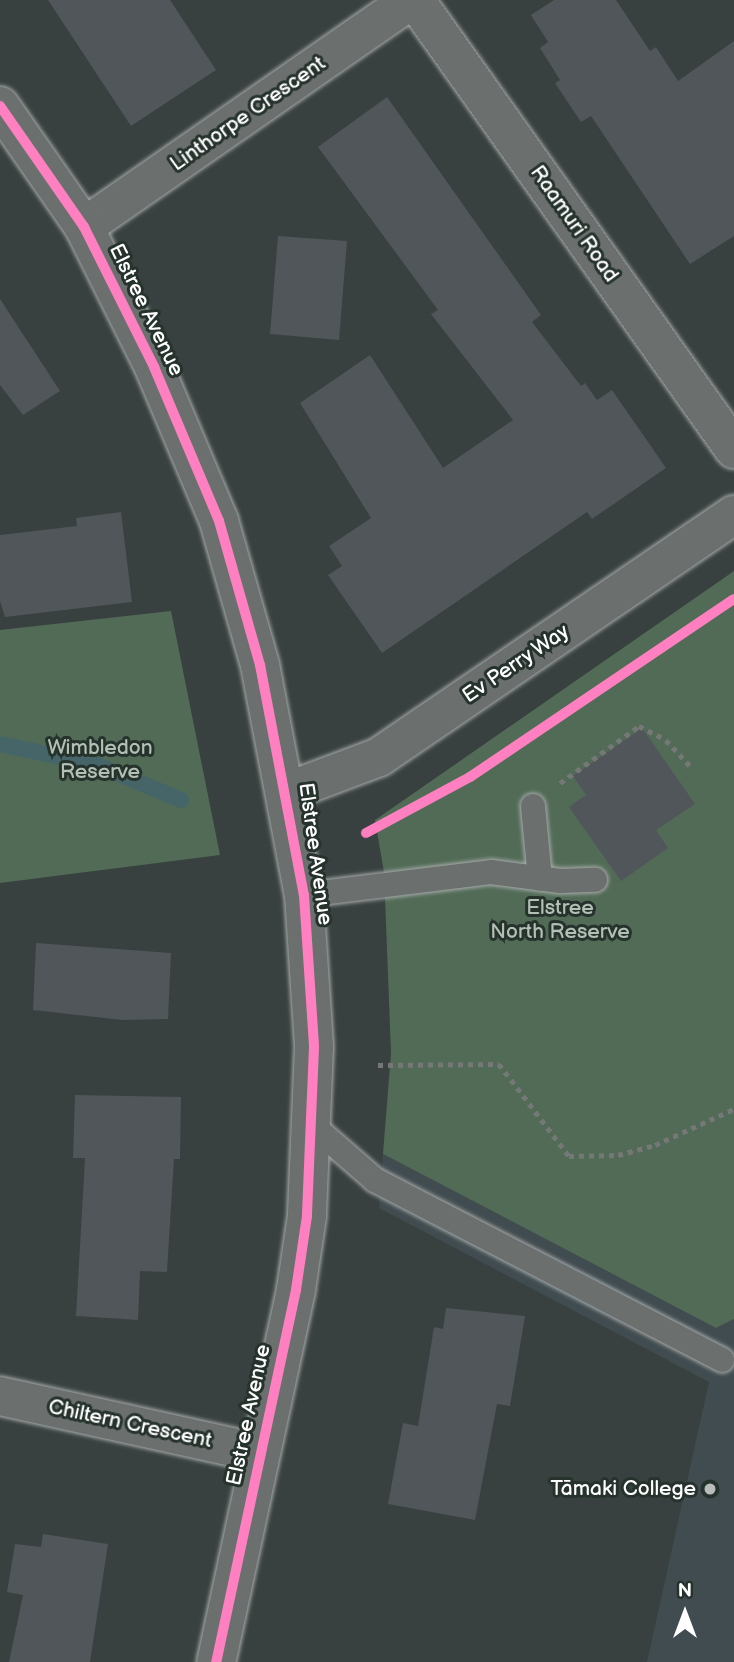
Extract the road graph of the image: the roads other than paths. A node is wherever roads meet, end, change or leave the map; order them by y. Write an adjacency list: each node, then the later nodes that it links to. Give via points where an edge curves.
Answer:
1 (413, 0): 3 (street, Linthorpe Crescent); 4 (street, Raamuri Road)
2 (0, 106): 3 (street, Elstree Avenue)
3 (85, 227): 6 (street, Elstree Avenue, via 154,367 219,521 260,665)
4 (734, 449)
5 (734, 515): 6 (street, Ev Perry Way, via 379,757)
6 (286, 792): 10 (street, Elstree Avenue)
7 (533, 810): 8 (lane)
8 (540, 879): 9 (lane); 10 (lane, via 491,872)
9 (595, 880)
10 (304, 895): 11 (street, Elstree Avenue, via 313,1011)
11 (312, 1125): 12 (lane, via 375,1180); 14 (street, Elstree Avenue, via 307,1216 296,1290)
12 (722, 1360)
13 (0, 1396): 14 (street, Chiltern Crescent)
14 (260, 1453): 15 (street, Elstree Avenue)
15 (216, 1662)

